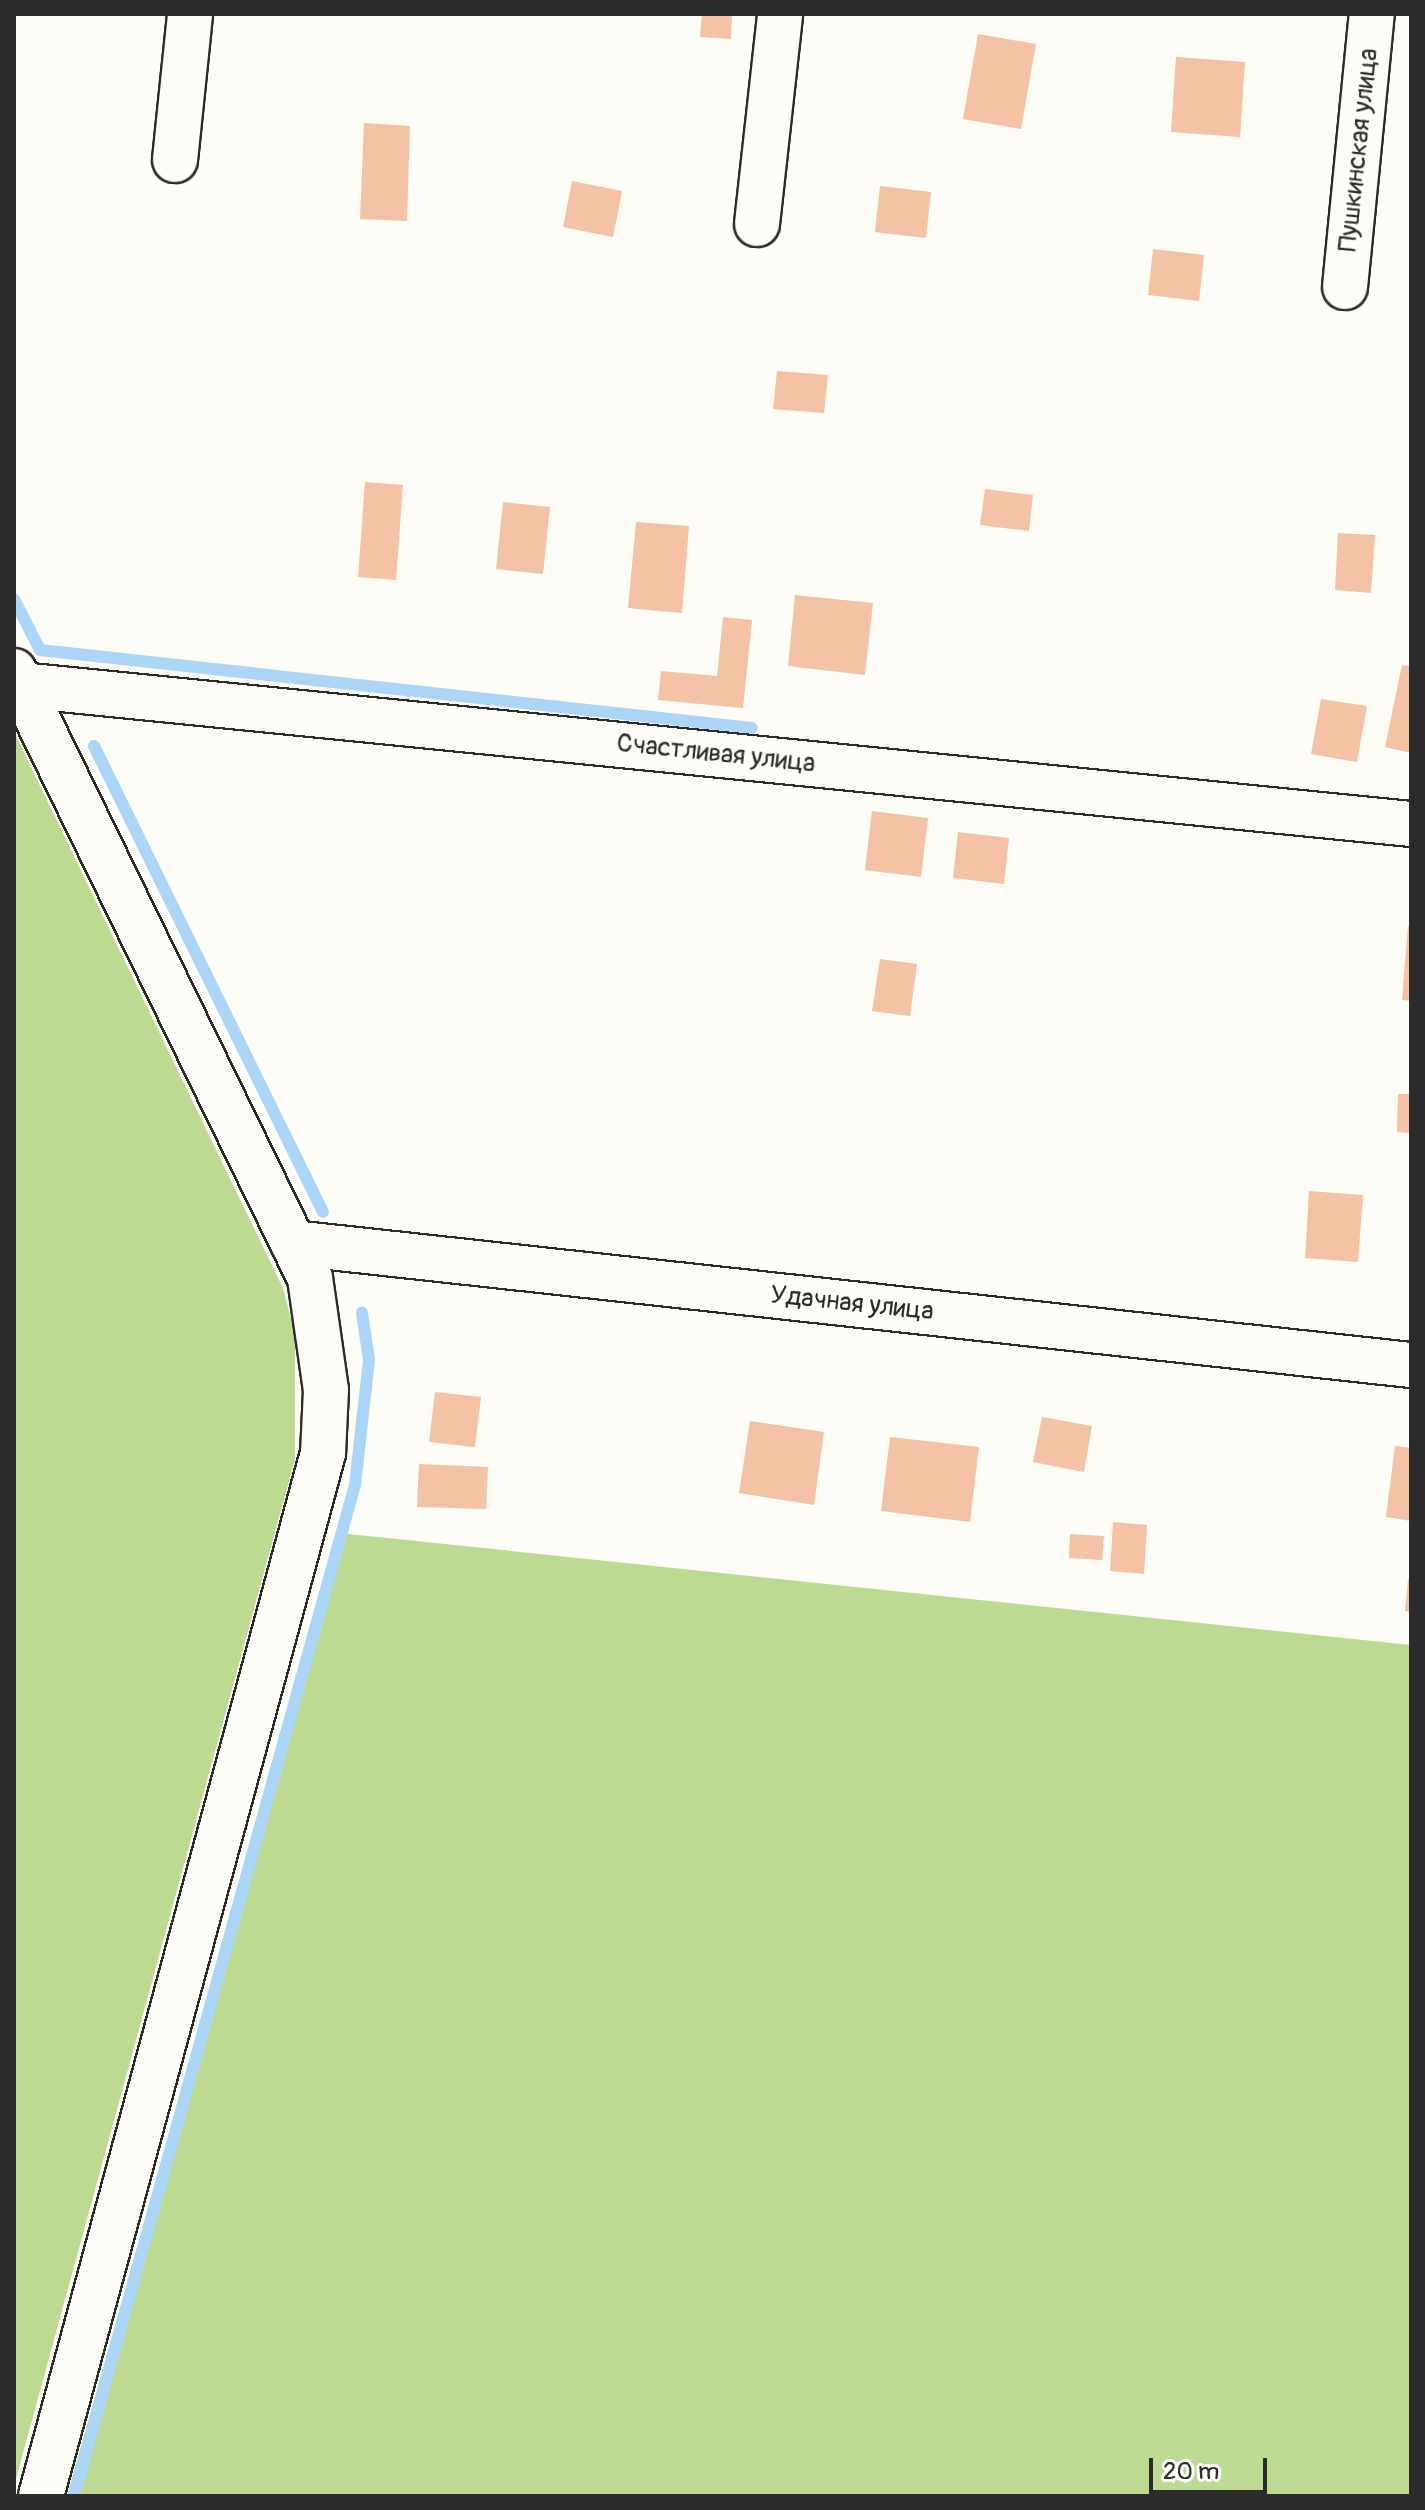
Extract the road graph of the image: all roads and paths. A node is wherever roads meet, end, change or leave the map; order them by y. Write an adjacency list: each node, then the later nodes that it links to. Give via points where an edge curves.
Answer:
1 (190, 14): 4 (street)
2 (780, 14): 5 (street)
3 (1372, 14): 6 (street, Пушкинская улица)
4 (175, 160)
5 (757, 224)
6 (1345, 287)
7 (18, 678): 8 (street, Счастливая улица); 9 (street)
8 (1411, 824)
9 (293, 1243): 10 (street, Удачная улица); 11 (street, via 322,1330 323,1453)
10 (1411, 1365)
11 (41, 2496)

